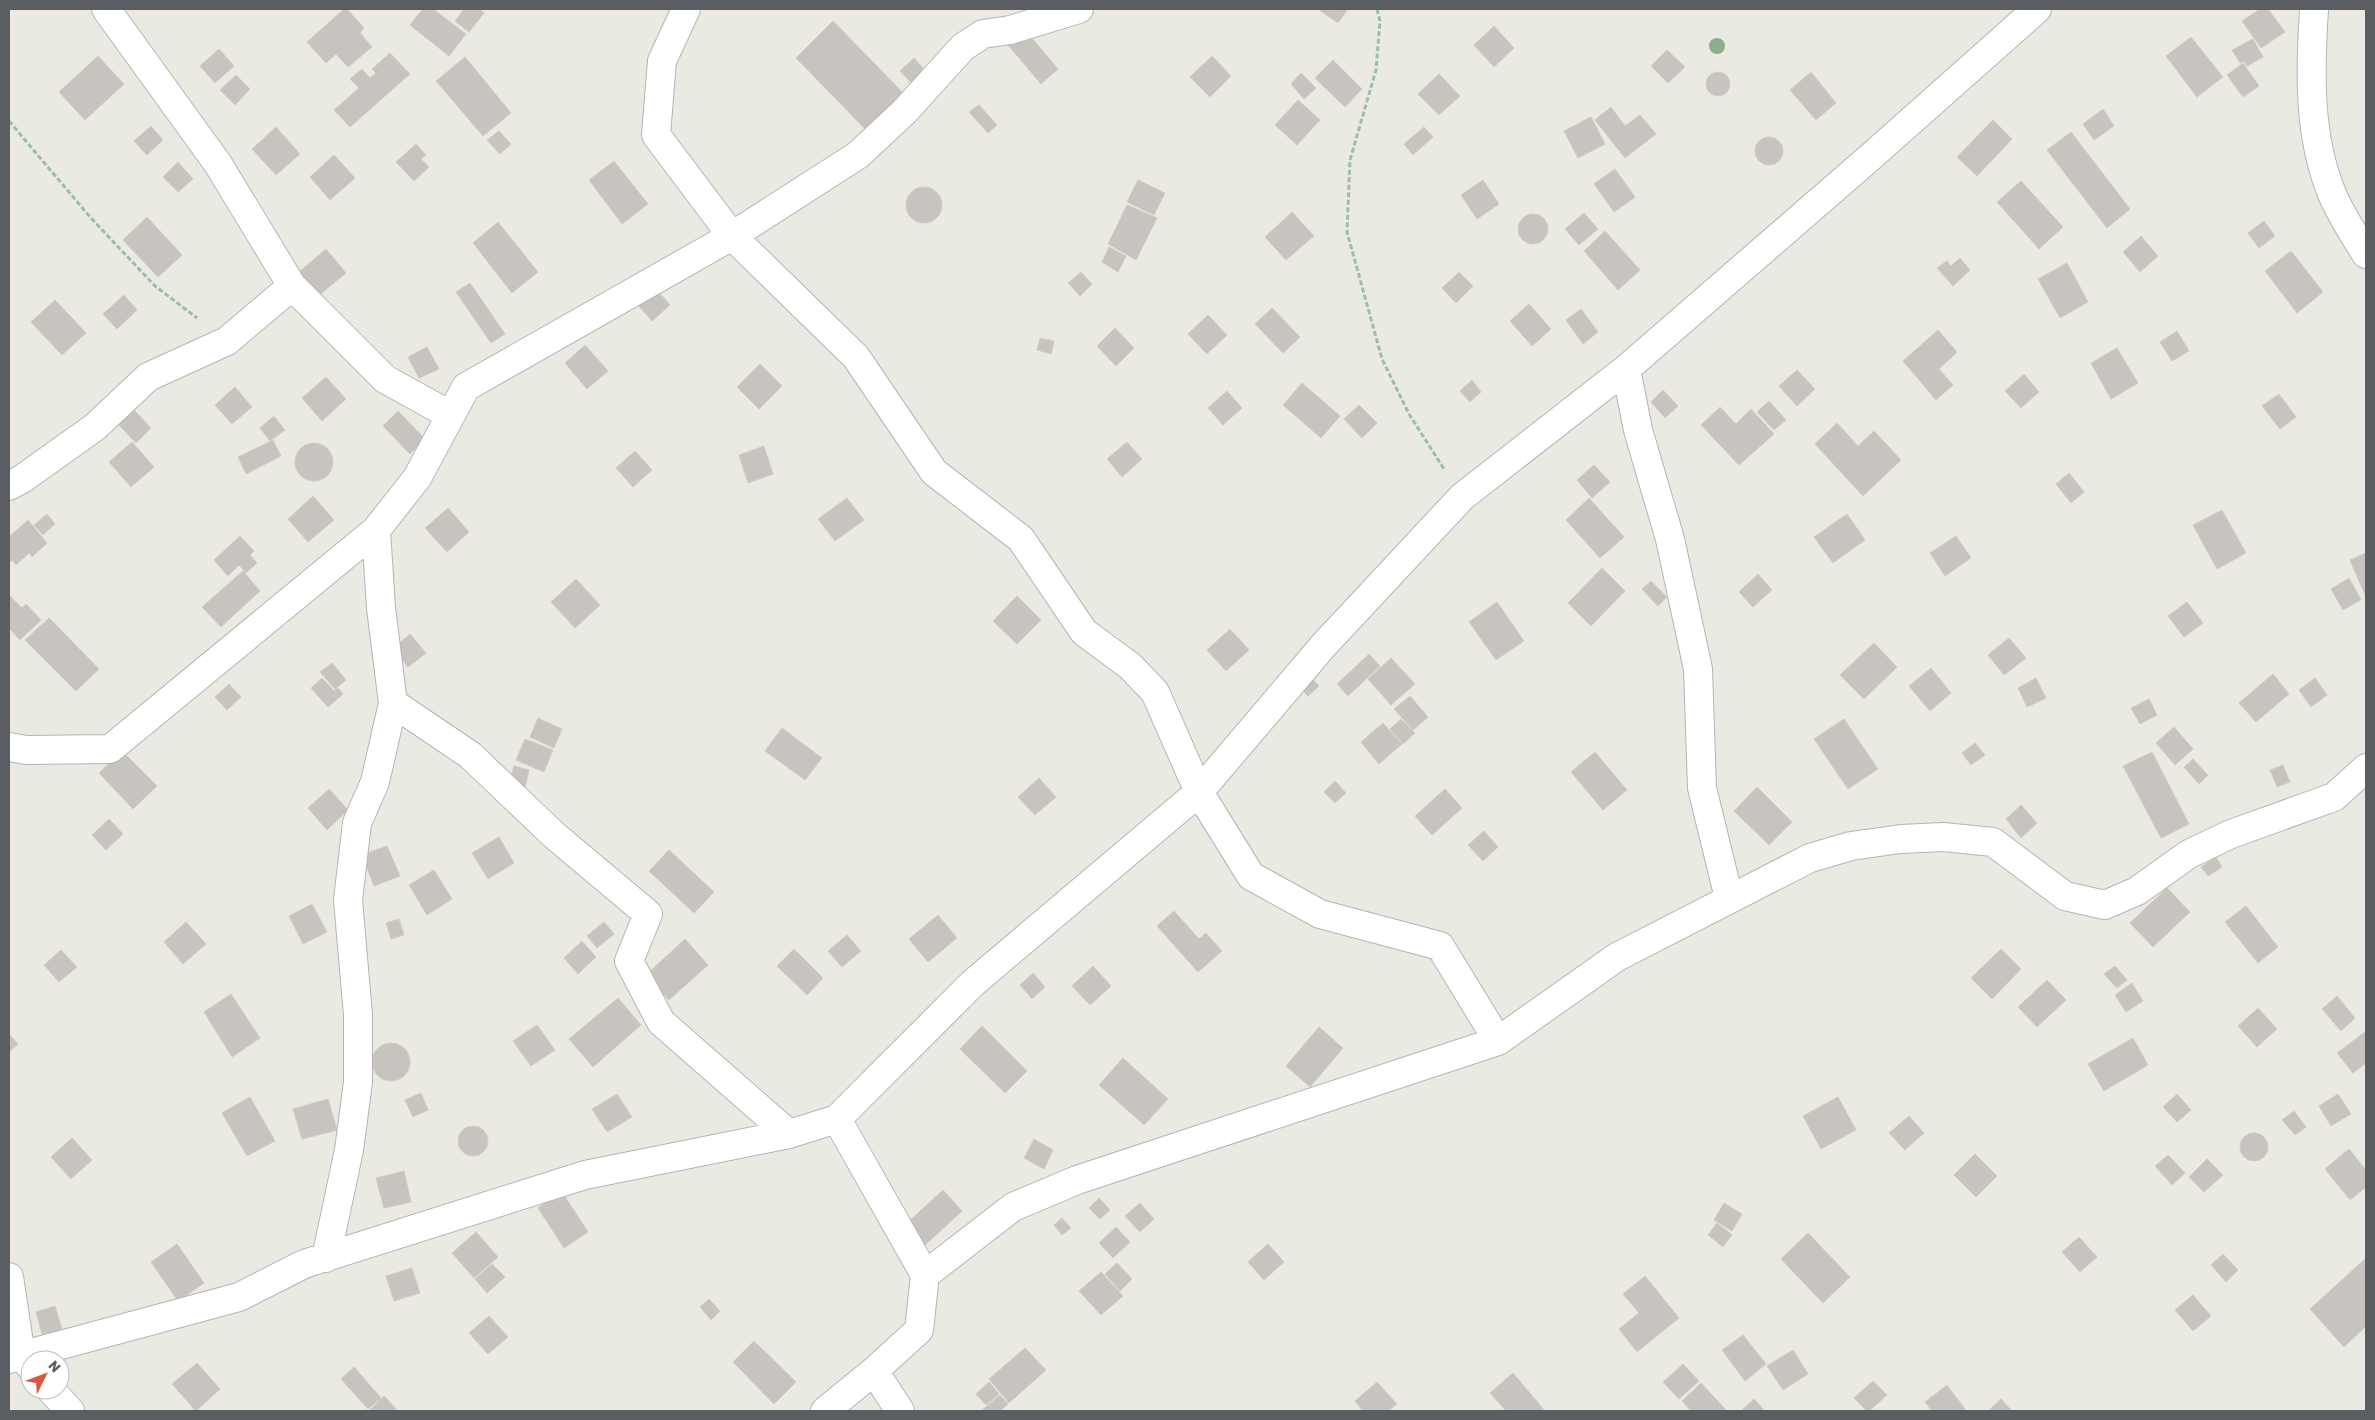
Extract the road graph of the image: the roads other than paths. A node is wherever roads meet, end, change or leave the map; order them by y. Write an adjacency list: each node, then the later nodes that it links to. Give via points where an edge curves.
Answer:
1 (106, 9): 8 (street, via 218,164)
2 (686, 9): 6 (street, via 662,61 656,135)
3 (1079, 9): 6 (street, via 1010,30 983,34 963,48 905,111 858,155)
4 (2037, 9): 9 (street)
5 (2314, 9): 7 (street, via 2310,70 2316,140 2332,194)
6 (732, 236): 10 (street, via 466,387); 16 (street, via 856,356 934,472 1021,539 1084,632 1130,666 1155,692)
7 (2366, 254)
8 (292, 286): 10 (street, via 385,378); 11 (street, via 227,341 148,377 95,427)
9 (1626, 369): 16 (street, via 1462,497 1323,646); 17 (street, via 1638,430 1670,539 1698,669 1702,788)
10 (450, 415): 12 (street, via 417,478)
11 (9, 486)
12 (376, 530): 13 (street, via 381,608); 14 (street, via 110,749 26,750)
13 (393, 703): 20 (street, via 470,755 554,836 648,914 629,961 660,1022); 21 (street, via 375,782 357,824 348,900 358,1015 358,1082 349,1150)
14 (9, 746)
15 (2366, 768): 17 (street, via 2334,797 2231,834 2189,854 2137,891 2105,905 2065,896 1993,842 1943,837 1850,846 1810,858)
16 (1199, 792): 18 (street, via 1251,876 1320,914 1440,946); 19 (street, via 973,983)
17 (1729, 898): 18 (street, via 1617,957)
18 (1498, 1041): 22 (street, via 1077,1180 1013,1208)
19 (837, 1119): 20 (street); 22 (street)
20 (789, 1134): 21 (street, via 585,1175)
21 (326, 1258): 24 (street, via 304,1264 239,1297)
22 (925, 1275): 26 (street, via 919,1330)
23 (9, 1277): 25 (street)
24 (55, 1350)
25 (20, 1360)
26 (874, 1371): 29 (street); 30 (street)
27 (60, 1400): 28 (street)
28 (70, 1411)
29 (825, 1411)
30 (900, 1411)

